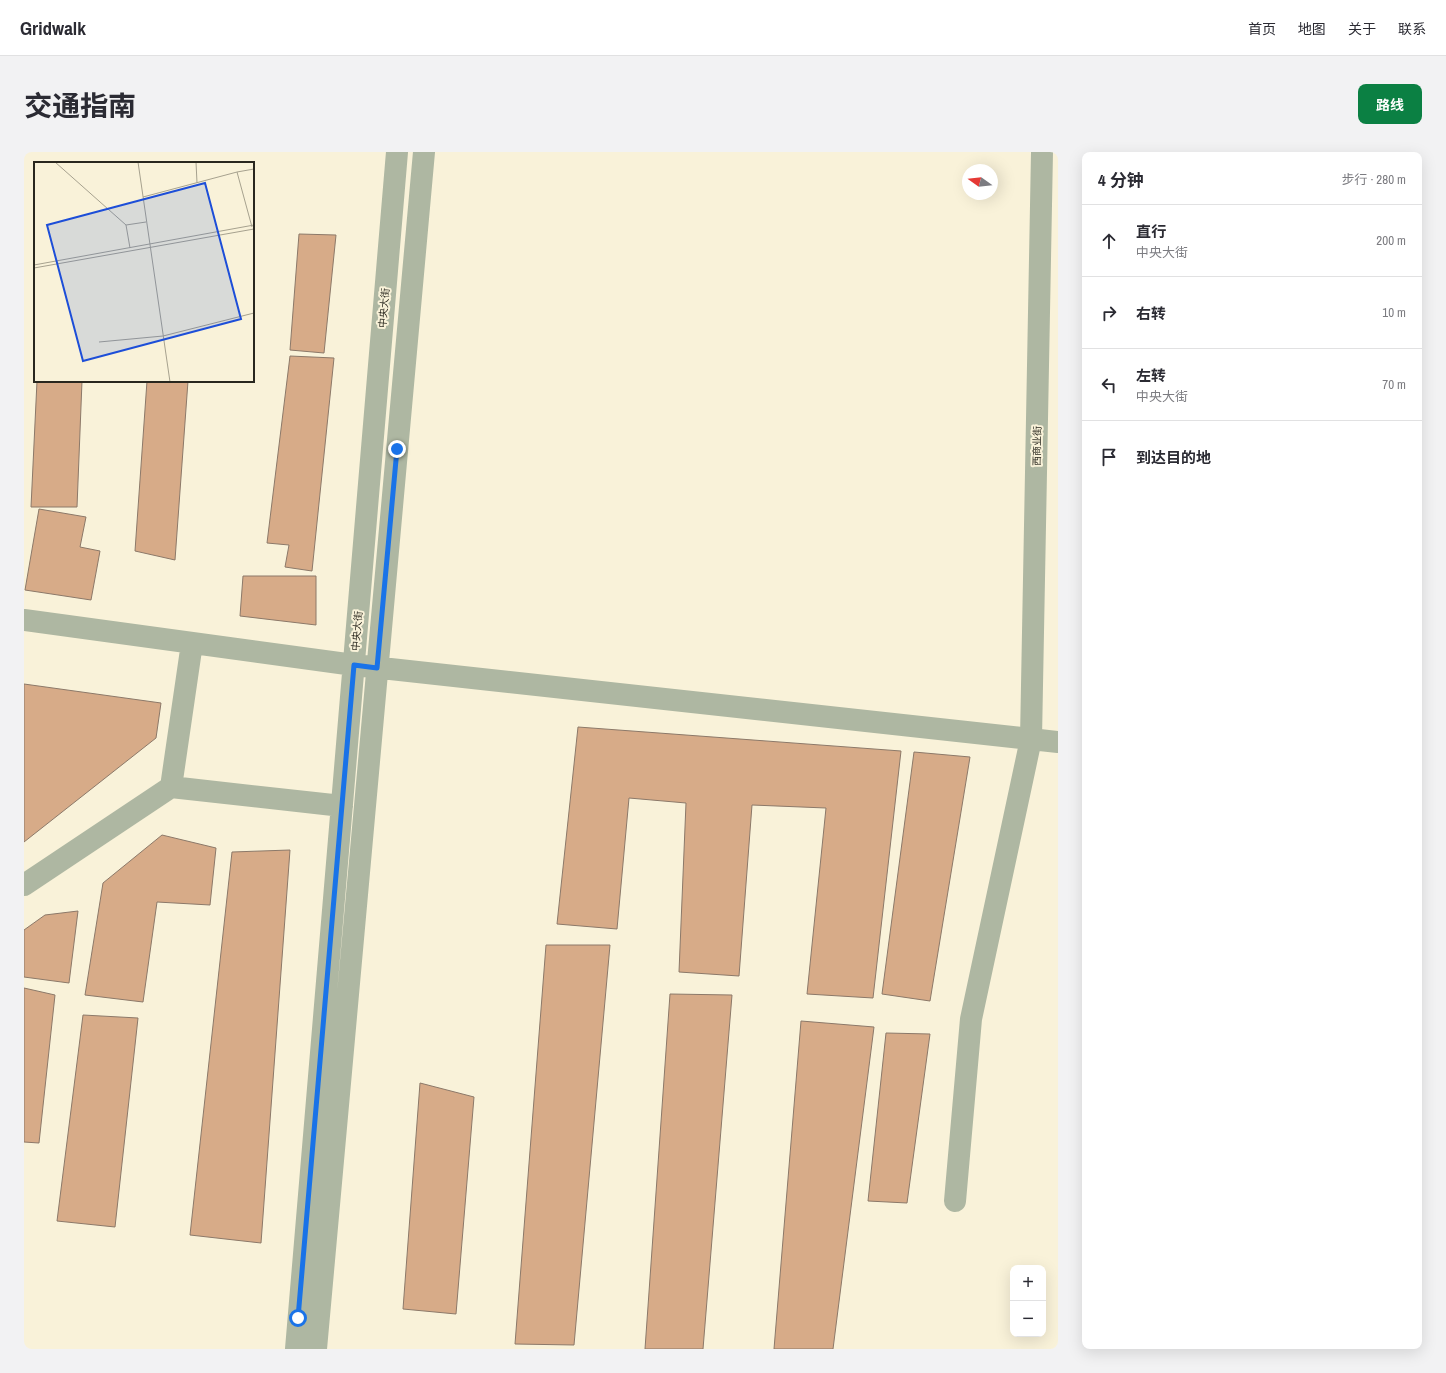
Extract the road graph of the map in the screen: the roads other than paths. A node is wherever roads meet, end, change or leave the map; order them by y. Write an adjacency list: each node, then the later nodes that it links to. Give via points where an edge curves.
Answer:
1 (397, 152): 6 (street, 中央大街)
2 (424, 152): 7 (street)
3 (1042, 152): 8 (street, 西商业街)
4 (24, 620): 5 (street)
5 (192, 643): 6 (street); 10 (street)
6 (354, 665): 7 (street); 11 (street, 中央大街)
7 (377, 668): 8 (street); 15 (street)
8 (1032, 739): 9 (street); 13 (street, 西商业街, via 971,1019)
9 (1058, 742)
10 (171, 787): 11 (street); 12 (street)
11 (342, 806): 14 (street, 中央大街)
12 (24, 885)
13 (955, 1201)
14 (296, 1349)
15 (316, 1349)

